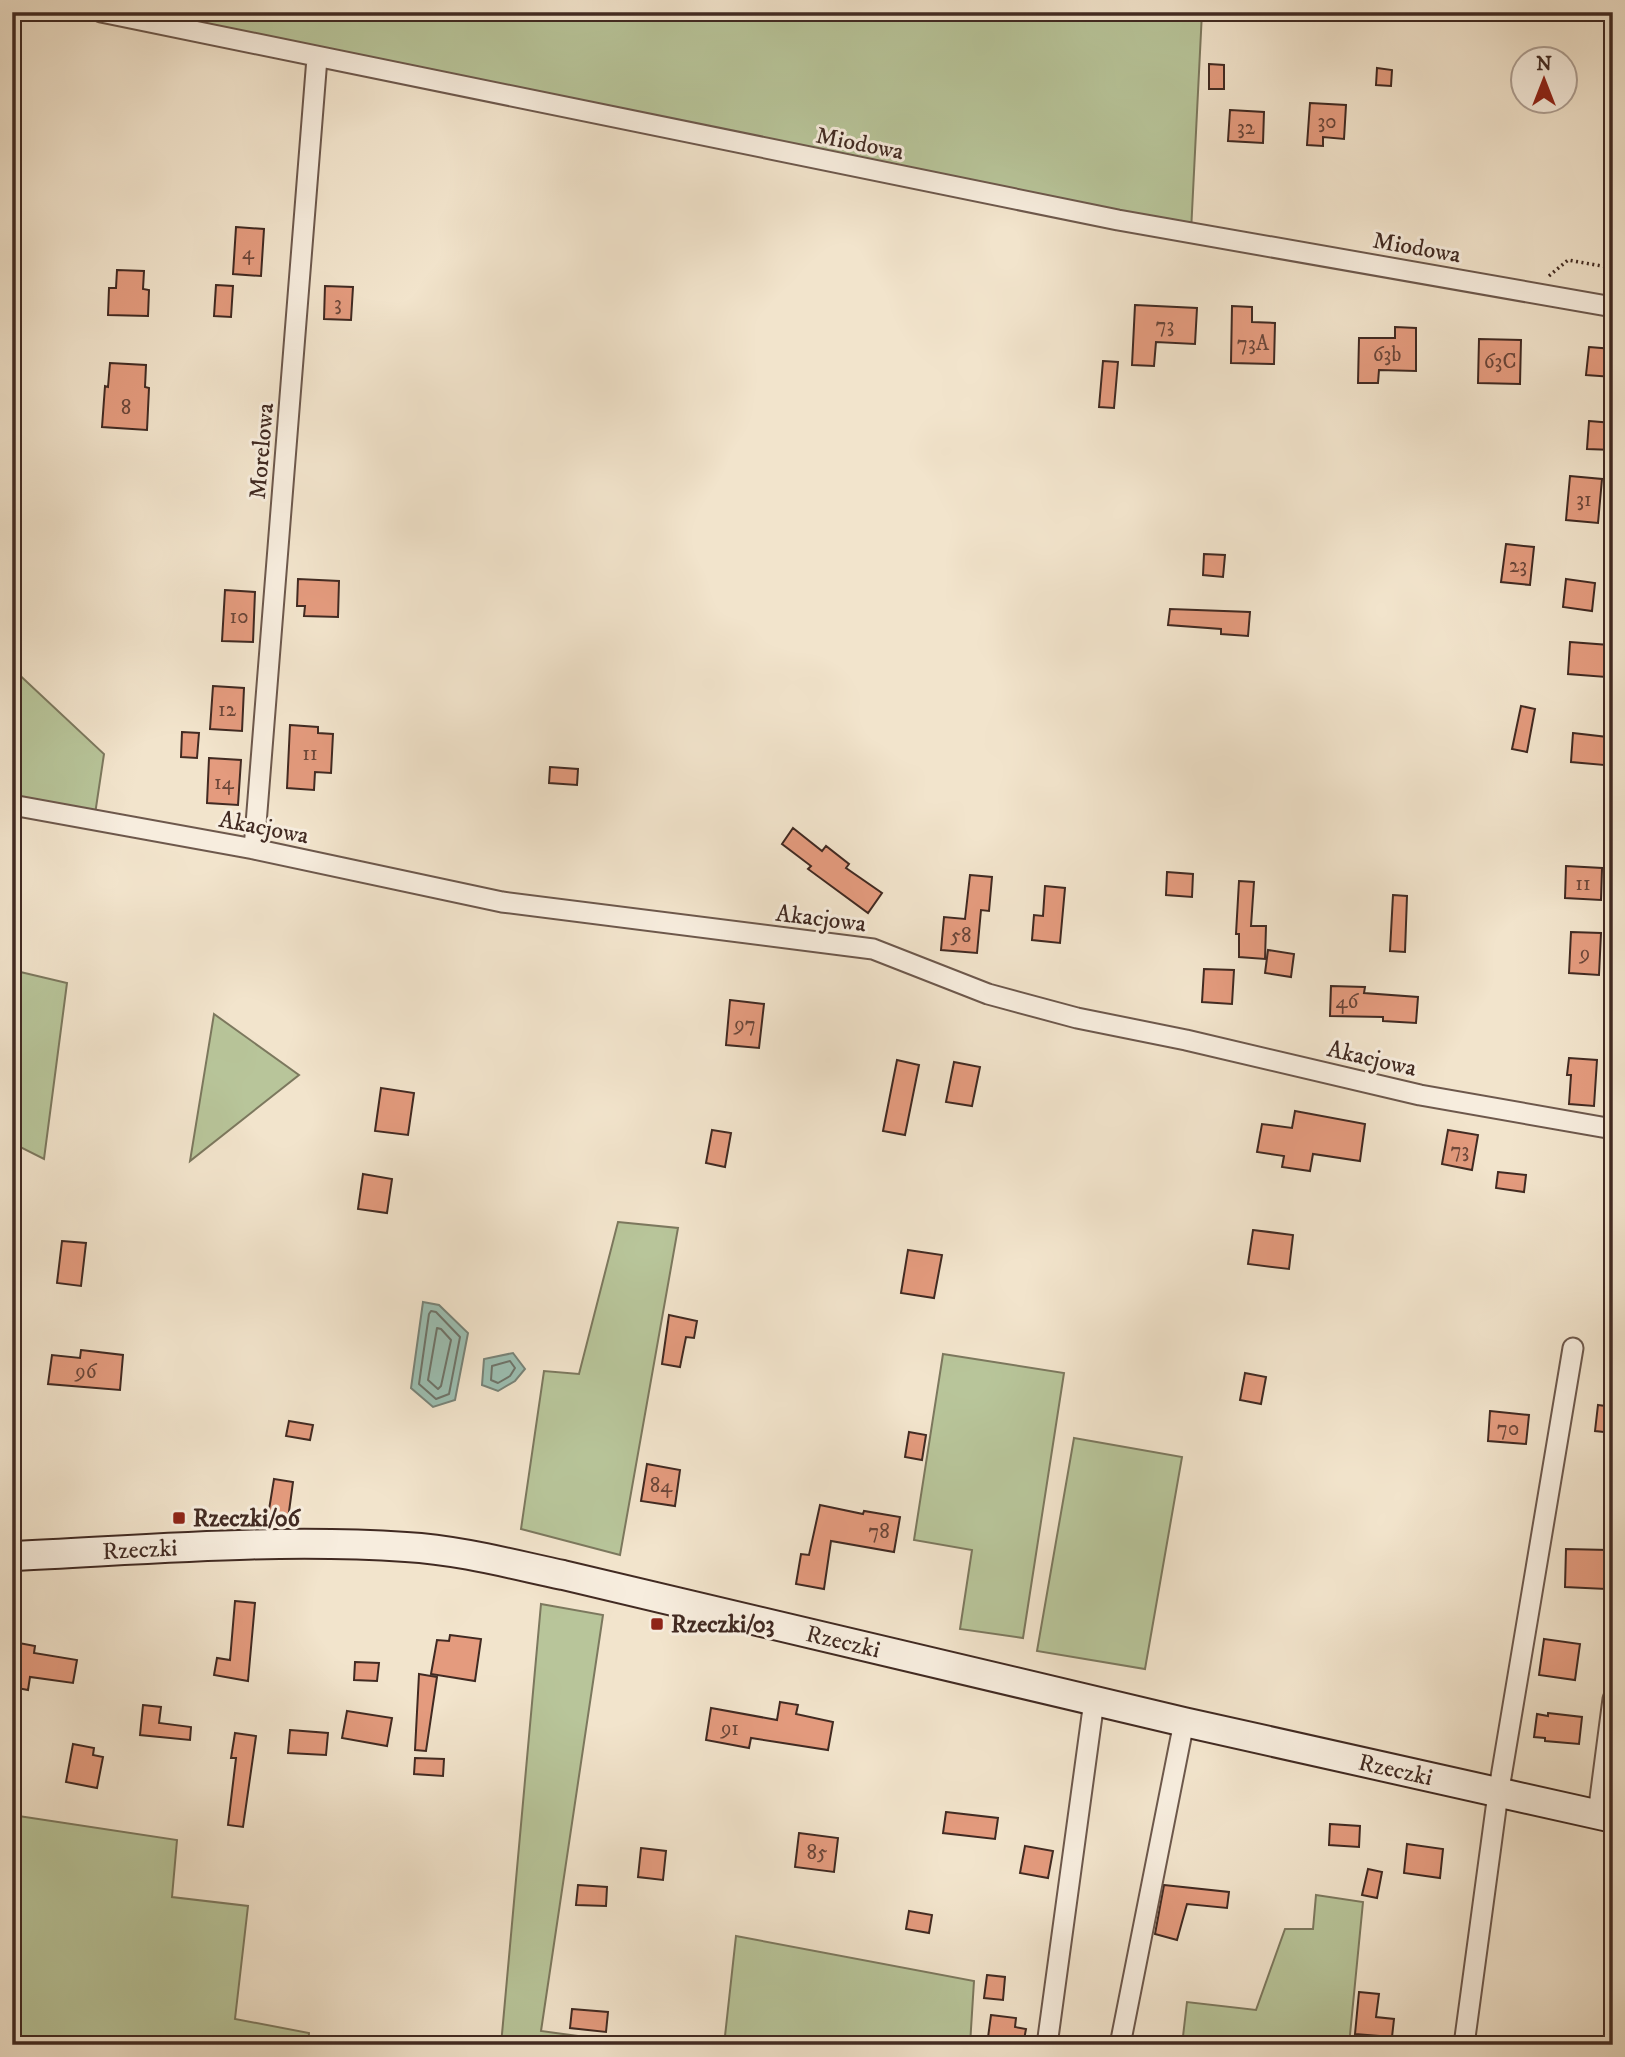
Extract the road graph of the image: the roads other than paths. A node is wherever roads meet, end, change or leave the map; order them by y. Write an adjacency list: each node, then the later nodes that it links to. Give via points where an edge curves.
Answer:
1 (101, 12): 2 (street, Miodowa)
2 (317, 58): 3 (street, Miodowa, via 1118,220); 5 (street, Morelowa)
3 (1613, 307)
4 (12, 805): 5 (street, Akacjowa)
5 (254, 849): 6 (street, Akacjowa, via 502,902 873,948 988,994 1077,1018 1420,1095)
6 (1613, 1129)
7 (1573, 1348): 12 (street)
8 (12, 1556): 10 (main road, Rzeczki, via 300,1544 407,1547 563,1575)
9 (1613, 1699): 13 (street, Rzeczki)
10 (1094, 1701): 11 (main road, Rzeczki); 14 (street)
11 (1184, 1722): 12 (main road, Rzeczki); 15 (street)
12 (1500, 1791): 13 (main road, Rzeczki); 16 (street)
13 (1605, 1816)
14 (1047, 2045)
15 (1119, 2045)
16 (1464, 2045)

